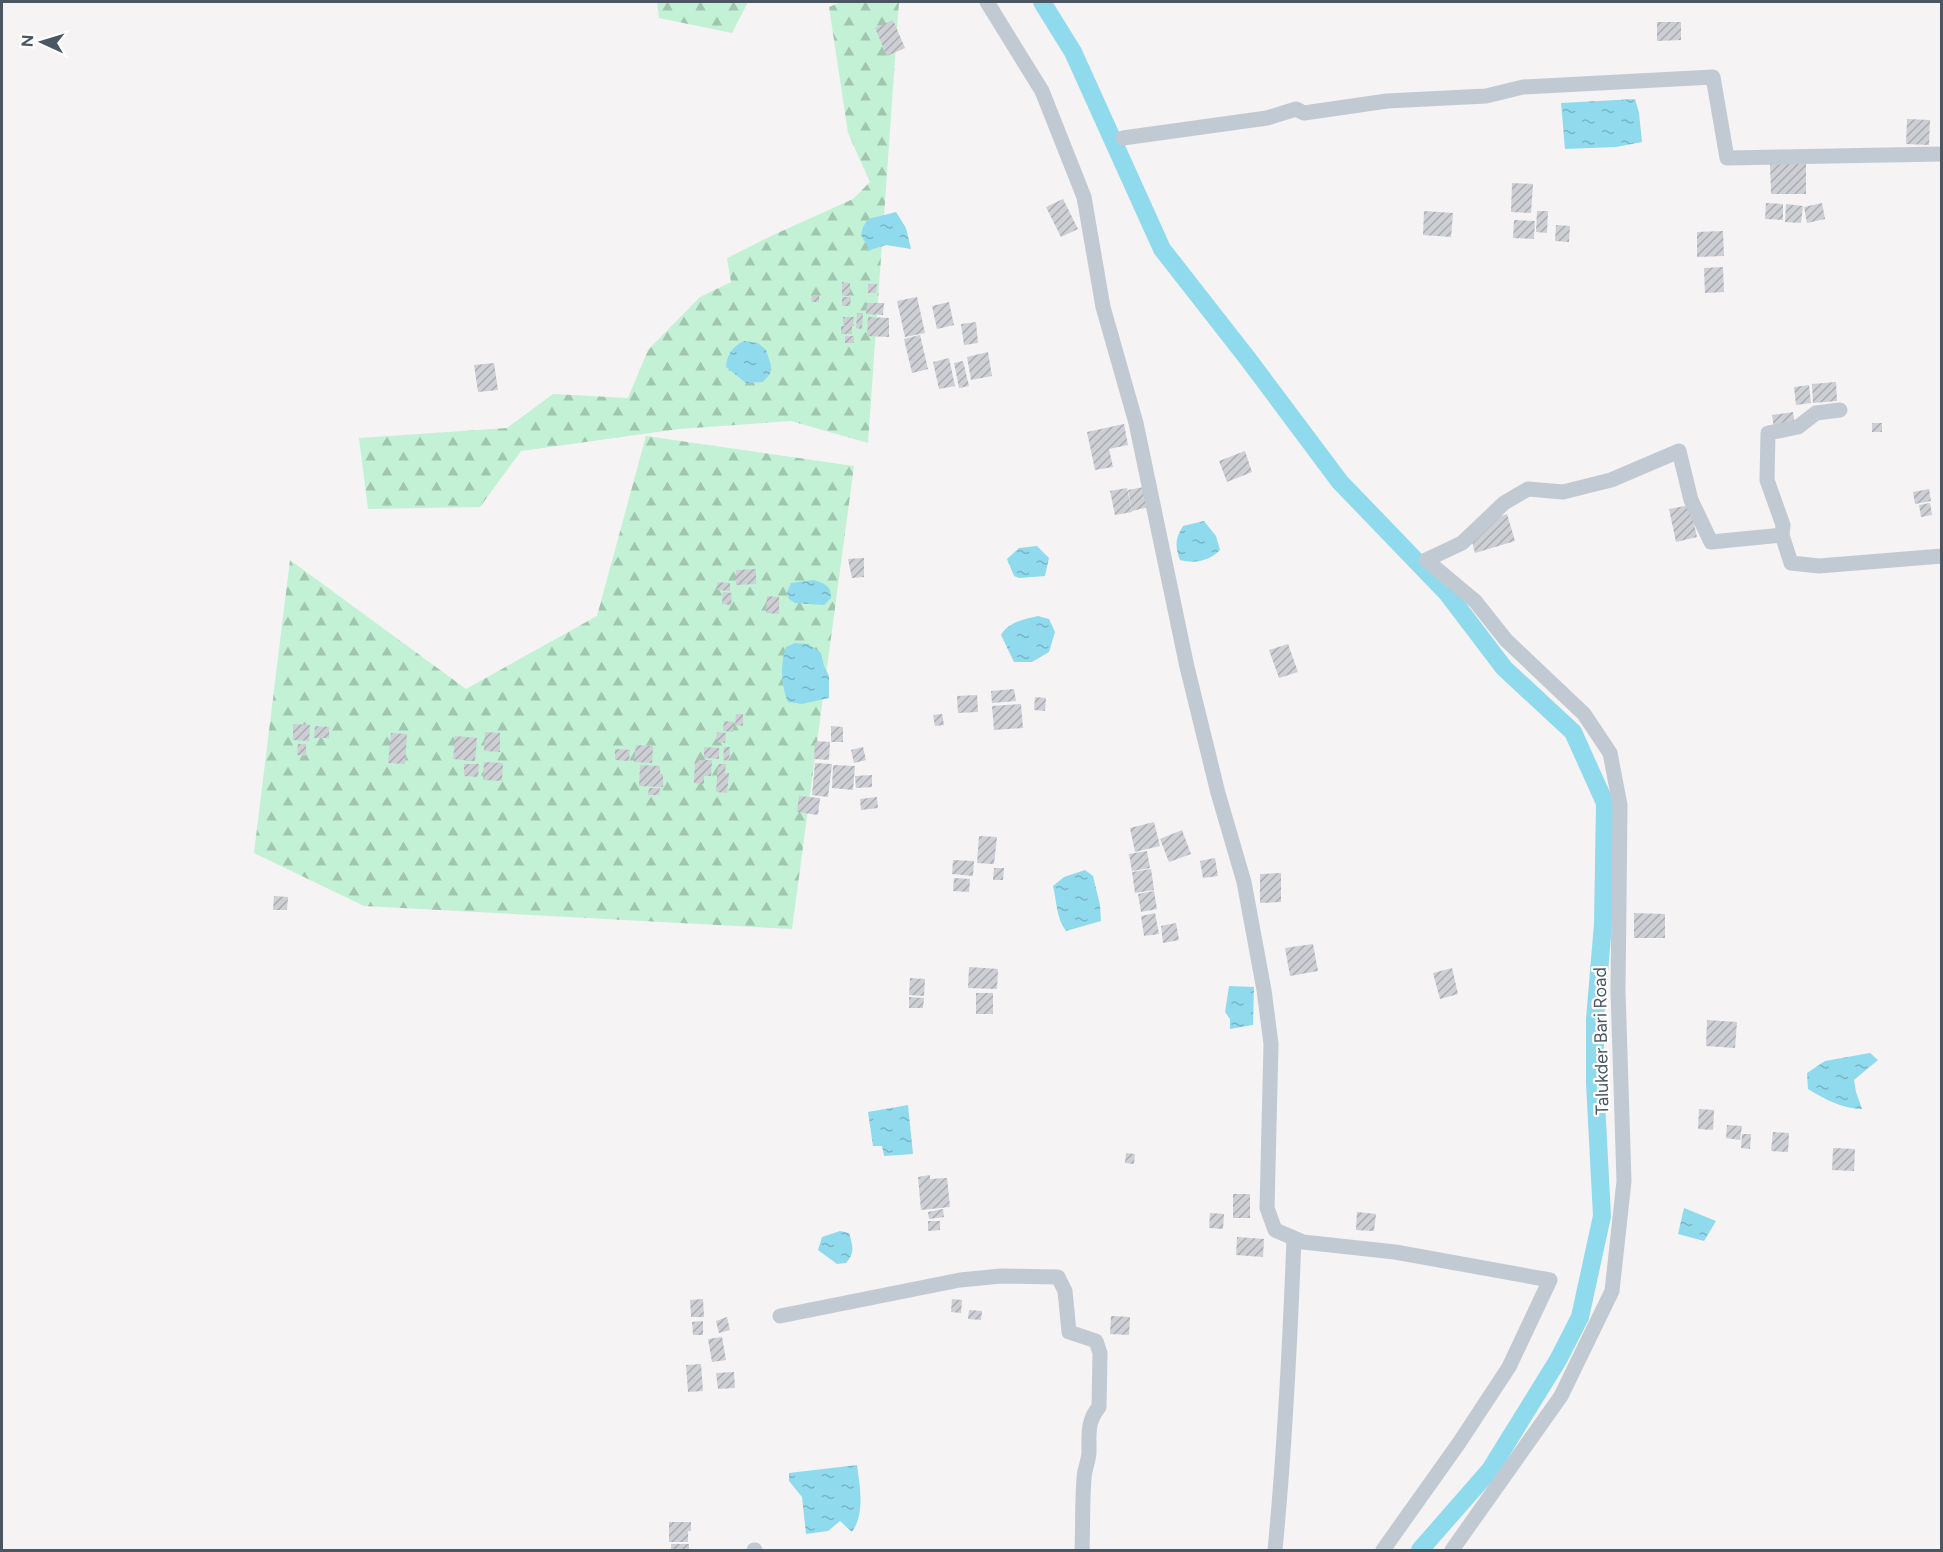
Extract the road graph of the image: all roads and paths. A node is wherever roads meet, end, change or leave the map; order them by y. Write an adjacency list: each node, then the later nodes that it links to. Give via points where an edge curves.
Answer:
1 (987, 2): 7 (street, via 1042,91 1084,197 1103,307 1136,423 1187,667 1244,882 1271,1044 1268,1208 1275,1230)
2 (1123, 138): 3 (street, via 1267,118 1296,109 1304,113 1387,101 1485,96 1523,87 1713,78 1727,158)
3 (1941, 154)
4 (1840, 410): 5 (street, via 1816,413 1798,427 1768,433 1767,480 1783,525)
5 (1782, 535): 6 (street, via 1791,563 1819,566); 12 (street, Talukder Bari Road, via 1712,542 1691,500 1679,451 1611,480 1563,492 1528,489 1504,503 1462,543 1426,560 1475,601 1506,640 1584,714 1610,753 1620,806 1618,991 1624,1181 1612,1292 1561,1396)
6 (1941, 556)
7 (1294, 1238): 10 (street); 11 (street, via 1395,1251 1550,1280 1509,1367)
8 (780, 1316): 9 (street, via 960,1280 1058,1277 1065,1291 1069,1332 1096,1341 1100,1353 1099,1407 1089,1426 1089,1454 1085,1463)
9 (1082, 1551)
10 (1275, 1551)
11 (1383, 1551)
12 (1452, 1551)

